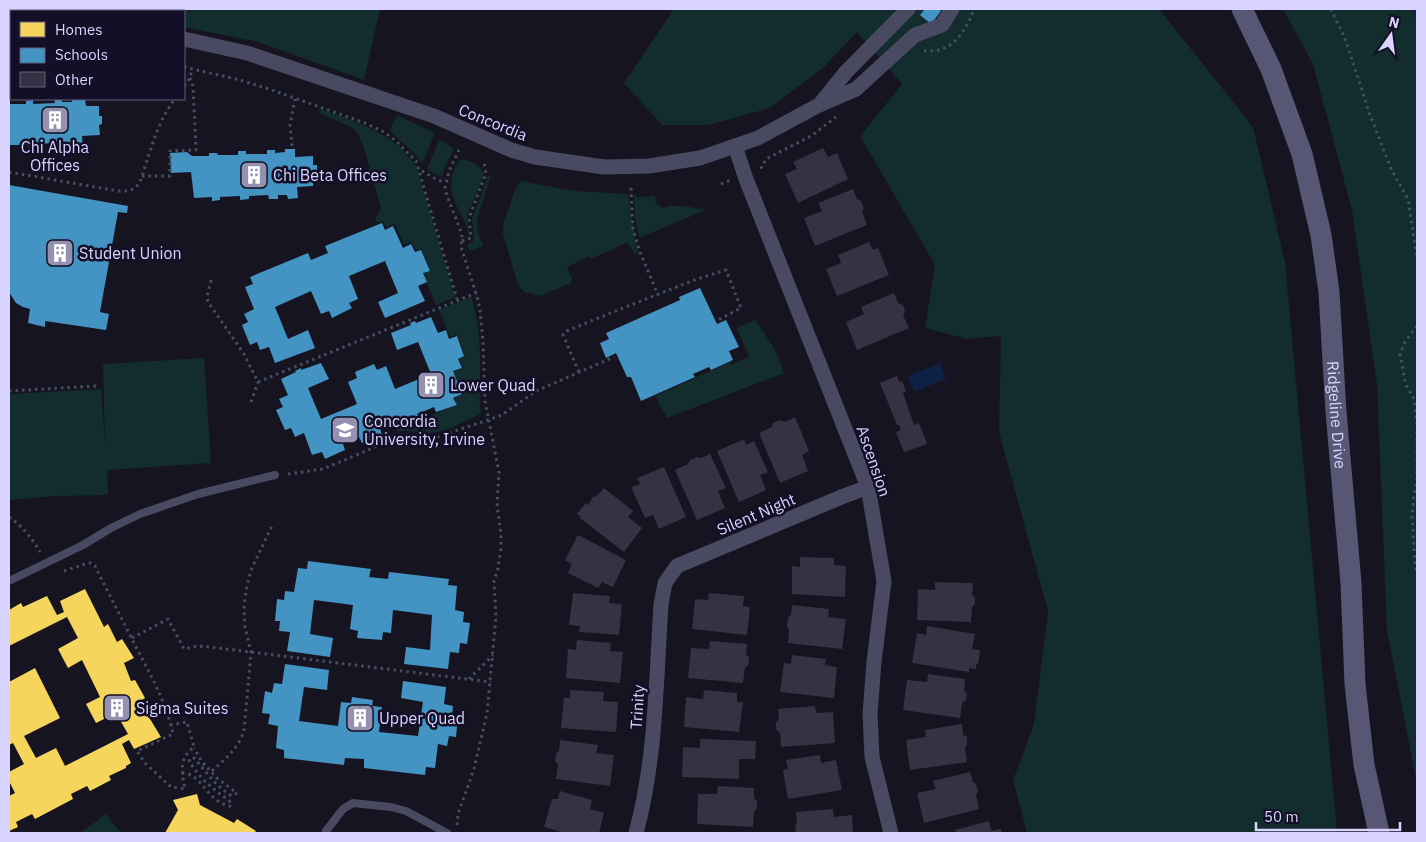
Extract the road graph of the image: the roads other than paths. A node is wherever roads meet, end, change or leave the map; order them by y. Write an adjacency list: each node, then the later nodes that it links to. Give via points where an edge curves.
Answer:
1 (908, 9): 5 (street, Concordia, via 846,72)
2 (952, 9): 5 (street, Concordia, via 942,25 915,35 856,89)
3 (1242, 9): 15 (street, Ridgeline Drive, via 1271,69 1299,146 1321,235 1329,292 1351,583 1355,684 1364,765)
4 (185, 39): 6 (street, Concordia, via 266,59 434,116 511,150 535,157 604,167 649,166 700,158)
5 (819, 105): 6 (street, Concordia, via 758,138)
6 (735, 146): 8 (street, Ascension)
7 (275, 475): 9 (lane, via 162,506)
8 (868, 487): 10 (street, Silent Night, via 677,566); 14 (street, Ascension, via 884,581 870,714 872,757)
9 (9, 581)
10 (666, 583): 13 (street, Trinity, via 661,605 651,756 644,806)
11 (326, 831): 12 (lane, via 343,809 353,803 406,811)
12 (448, 833)
13 (636, 833)
14 (891, 833)
15 (1379, 833)

